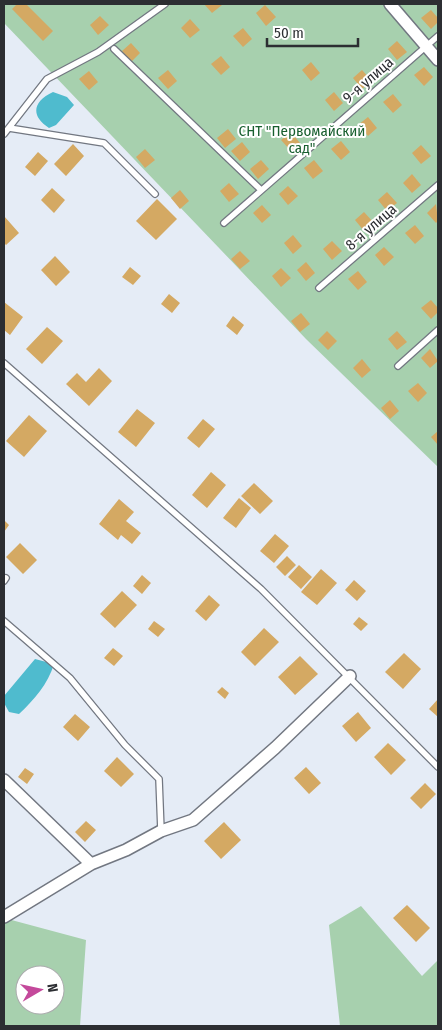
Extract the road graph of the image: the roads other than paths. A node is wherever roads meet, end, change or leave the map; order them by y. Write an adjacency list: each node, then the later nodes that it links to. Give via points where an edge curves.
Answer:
1 (165, 4): 7 (lane, via 98,52 47,79)
2 (390, 4): 4 (street)
3 (438, 36): 4 (lane, 9-я улица)
4 (426, 46): 6 (street); 10 (lane, 9-я улица)
5 (114, 49): 10 (lane)
6 (438, 60)
7 (10, 128): 8 (lane); 11 (lane, via 104,143)
8 (4, 134)
9 (438, 185): 13 (lane, 8-я улица)
10 (261, 190): 12 (lane, 9-я улица)
11 (155, 194)
12 (224, 223)
13 (319, 288)
14 (438, 330): 16 (lane)
15 (4, 363): 18 (lane, via 261,589)
16 (398, 366)
17 (4, 621): 21 (lane, via 70,678 125,745 159,779)
18 (350, 676): 19 (lane); 21 (street, via 193,820)
19 (438, 767)
20 (4, 780): 22 (street)
21 (161, 831): 22 (street)
22 (91, 864): 23 (street)
23 (4, 916)

